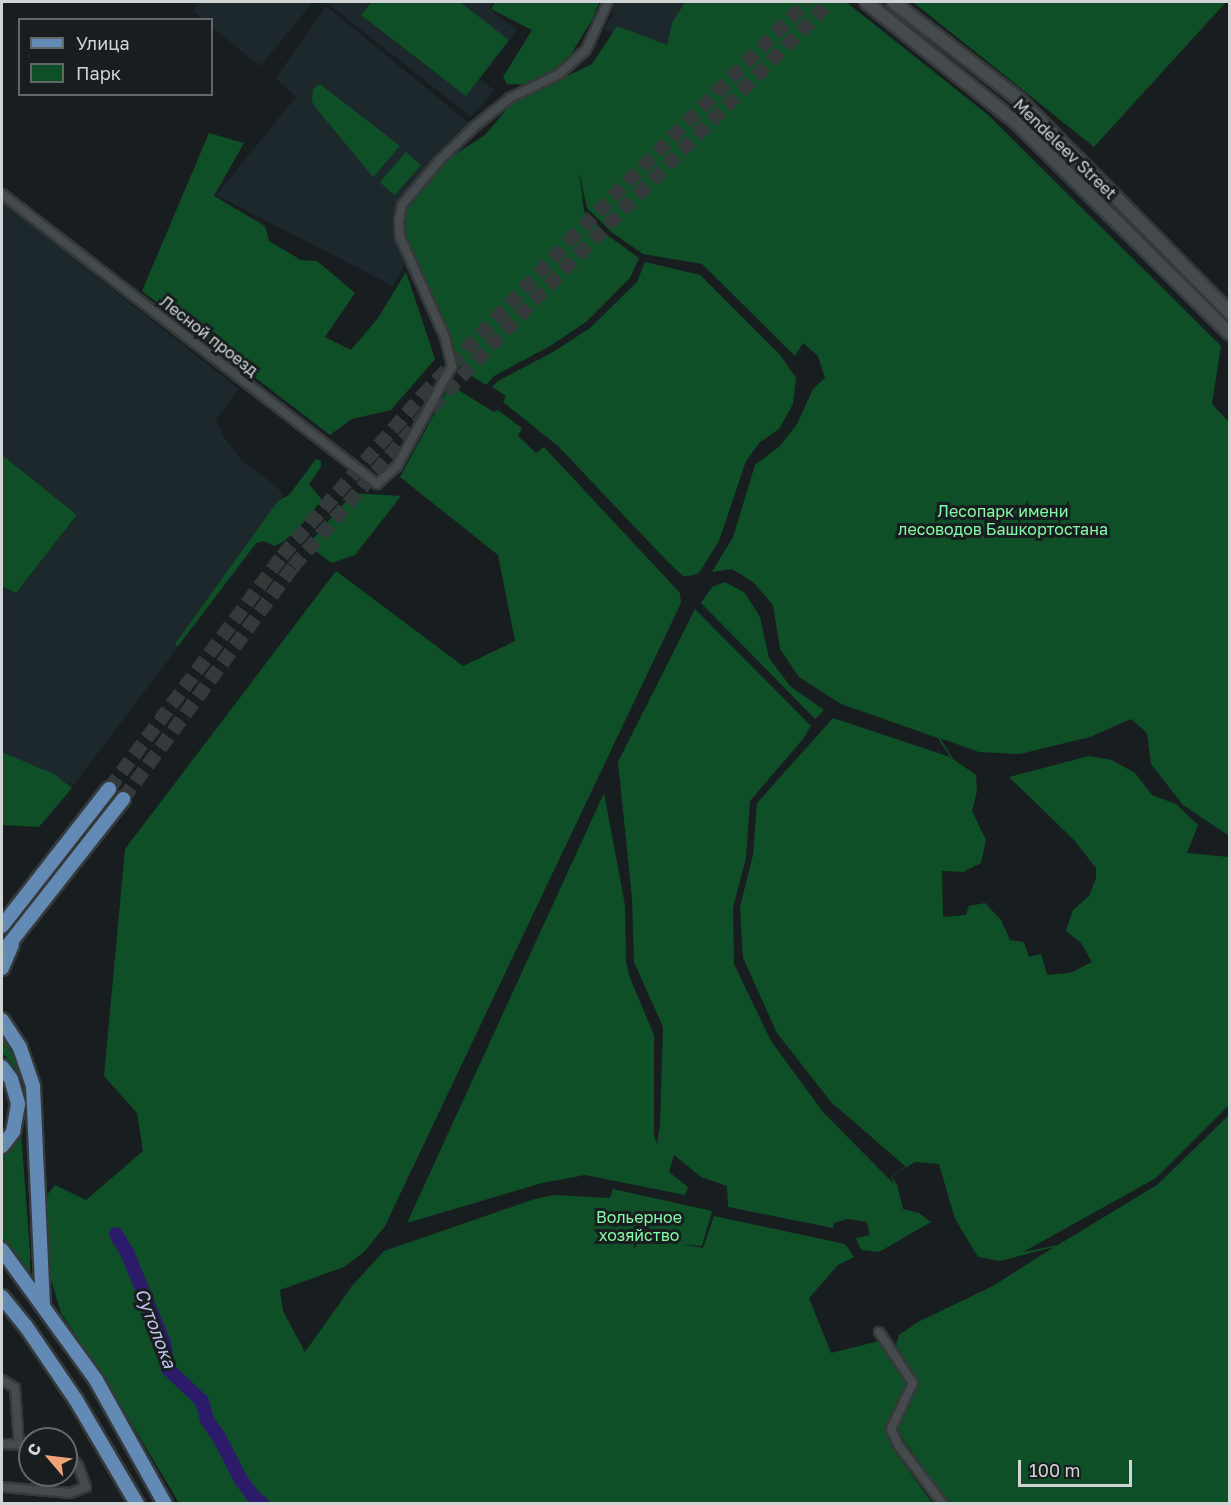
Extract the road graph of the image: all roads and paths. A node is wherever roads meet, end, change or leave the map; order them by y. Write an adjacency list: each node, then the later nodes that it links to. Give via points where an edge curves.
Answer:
1 (608, 2): 4 (street, Лесной проезд, via 586,50 559,74 510,98 475,126 402,205 400,237 445,338 452,366 397,466 377,484)
2 (866, 2): 6 (main road, Mendeleev Street, via 1016,122)
3 (893, 2): 5 (main road, Mendeleev Street, via 1019,99)
4 (2, 194)
5 (1230, 313)
6 (1230, 334)
7 (109, 789): 9 (main road)
8 (123, 799): 10 (main road)
9 (3, 923)
10 (19, 931): 11 (main road); 12 (main road)
11 (2, 953)
12 (2, 968)
13 (2, 1020): 18 (main road, via 20,1048 33,1086)
14 (2, 1067): 15 (main road, via 11,1079 18,1104 13,1132)
15 (2, 1146)
16 (2, 1250): 18 (main road)
17 (2, 1297): 26 (main road, via 76,1400)
18 (43, 1304): 27 (main road, via 96,1380)
19 (879, 1332): 28 (street, via 913,1383 891,1429 899,1446)
20 (2, 1380): 21 (street, via 15,1388)
21 (18, 1430)
22 (2, 1444): 23 (street)
23 (18, 1444)
24 (78, 1465): 25 (street, via 86,1487 70,1493)
25 (2, 1488)
26 (137, 1503)
27 (165, 1503)
28 (943, 1503)

